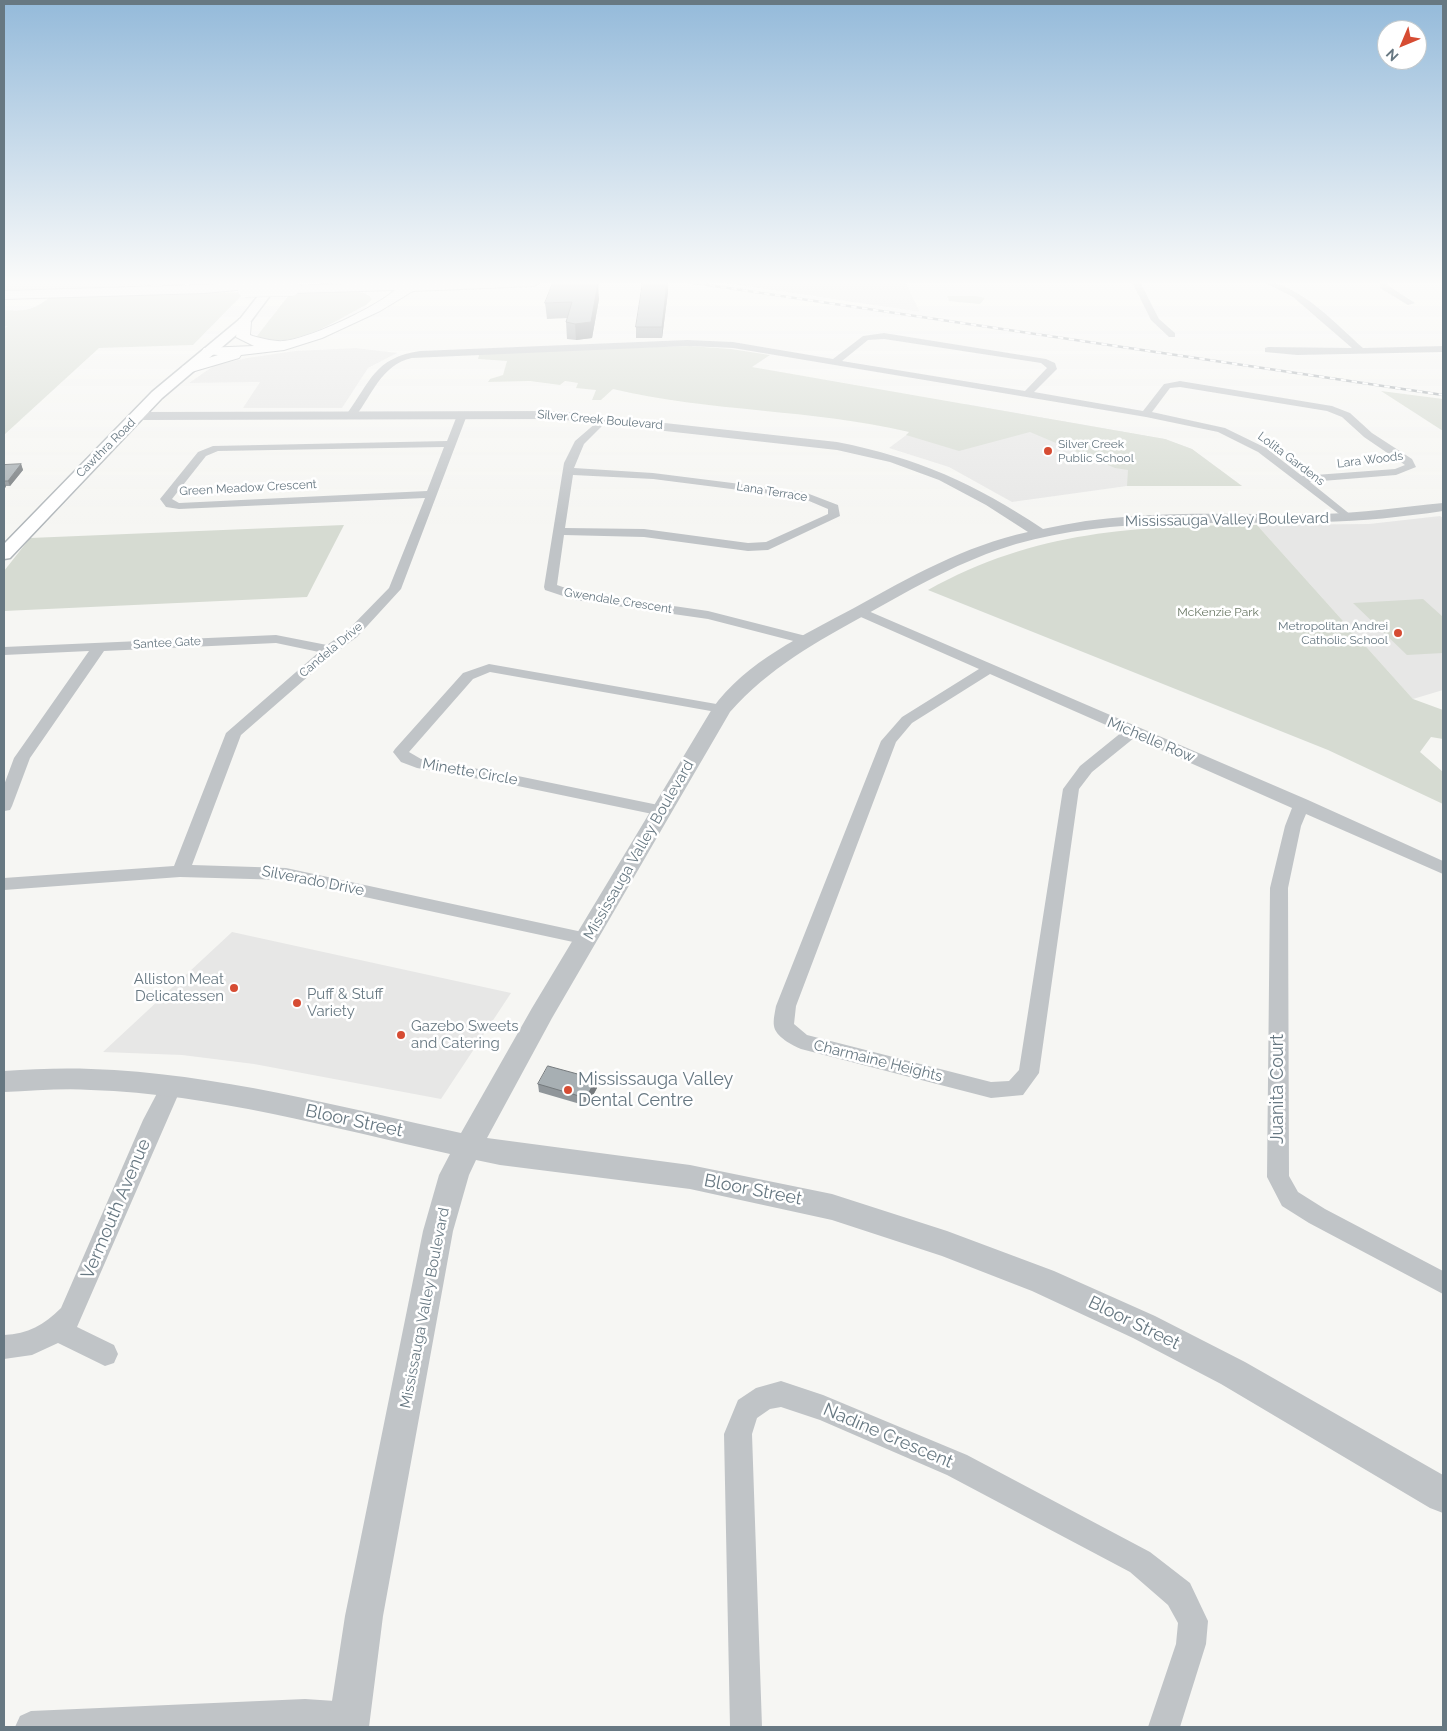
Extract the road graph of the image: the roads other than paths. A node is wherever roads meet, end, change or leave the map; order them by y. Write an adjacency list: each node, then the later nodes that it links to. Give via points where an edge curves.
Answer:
1 (195, 363): 6 (main road, Cawthra Road)
2 (211, 363): 6 (main road)
3 (394, 363): 9 (street, Lolita Gardens, via 385,367)
4 (840, 363): 7 (street, Lolita Gardens)
5 (1047, 363): 7 (street, via 1052,365 1052,369)
6 (188, 369): 11 (main road, Cawthra Road, via 157,394)
7 (1027, 394): 8 (street, Lolita Gardens)
8 (1146, 414): 15 (street, Lolita Gardens, via 1214,428 1242,439 1262,450); 15 (street, Lara Woods, via 1167,386 1180,384 1329,408 1346,415 1368,435 1408,461 1411,467 1396,472)
9 (351, 415): 10 (street, Silver Creek Boulevard); 11 (street, Silver Creek Boulevard)
10 (462, 415): 12 (street, Silver Creek Boulevard); 13 (street, Candela Drive)
11 (137, 416): 21 (main road, Cawthra Road)
12 (604, 419): 14 (street, Gwendale Crescent, via 579,443); 20 (street, Silver Creek Boulevard, via 806,442 878,454 960,483)
13 (450, 444): 16 (street, Candela Drive); 16 (street, Green Meadow Crescent, via 217,448 202,454 166,499 170,505 179,506)
14 (568, 471): 19 (street, Gwendale Crescent); 19 (street, Lana Terrace, via 653,476 804,495 834,507 834,516 768,546 748,547 644,533)
15 (1300, 480): 18 (street, Lolita Gardens)
16 (431, 494): 26 (street, Candela Drive, via 395,589 352,634)
17 (1443, 507): 18 (street, Mississauga Valley Boulevard)
18 (1347, 517): 20 (street, Mississauga Valley Boulevard, via 1161,519 1081,526)
19 (560, 531): 23 (street, Gwendale Crescent, via 550,587 560,592 708,615)
20 (1041, 534): 22 (street, Mississauga Valley Boulevard, via 971,553 932,570)
21 (4, 554)
22 (860, 611): 23 (street, Mississauga Valley Boulevard); 27 (street, Michelle Row)
23 (805, 640): 28 (street, Mississauga Valley Boulevard, via 754,674)
24 (100, 646): 25 (street, Santee Gate); 26 (street, Santee Gate, via 276,639); 31 (street, via 22,758)
25 (4, 650)
26 (330, 650): 34 (street, Candela Drive, via 234,733)
27 (990, 668): 29 (street, Michelle Row); 29 (street, Charmaine Heights, via 907,720 889,741 786,1006 784,1027 801,1041 991,1090 1015,1088 1029,1074 1071,789 1086,769)
28 (722, 709): 32 (street, Mississauga Valley Boulevard); 32 (street, Minette Circle, via 489,668 468,676 401,752 417,763)
29 (1132, 732): 30 (street, Michelle Row)
30 (1302, 804): 33 (street, Michelle Row); 40 (street, Juanita Court, via 1293,826 1279,888 1278,1177 1290,1199)
31 (4, 806)
32 (662, 811): 36 (street, Mississauga Valley Boulevard)
33 (1443, 868)
34 (181, 870): 35 (street, Silverado Drive); 36 (street, Silverado Drive, via 252,870 286,874)
35 (4, 884)
36 (587, 938): 39 (street, Mississauga Valley Boulevard)
37 (4, 1081): 38 (street, Bloor Street, via 91,1079)
38 (171, 1086): 39 (street, Bloor Street, via 242,1096); 41 (street, Vermouth Avenue, via 77,1302)
39 (469, 1146): 44 (street, Bloor Street, via 500,1153 690,1177 815,1202 947,1244 1043,1281 1144,1326 1233,1373); 45 (street, Mississauga Valley Boulevard, via 454,1175 438,1231 364,1616)
40 (1443, 1283)
41 (58, 1330): 42 (street, Vermouth Avenue, via 32,1343); 43 (street)
42 (4, 1347)
43 (105, 1354)
44 (1443, 1495)
45 (349, 1723): 46 (street, via 305,1715)
46 (31, 1727)
47 (746, 1727): 48 (street, Nadine Crescent, via 738,1434 747,1409 765,1397 781,1394 823,1408 958,1465 1140,1562 1179,1594 1193,1621 1191,1644)
48 (1164, 1727)

